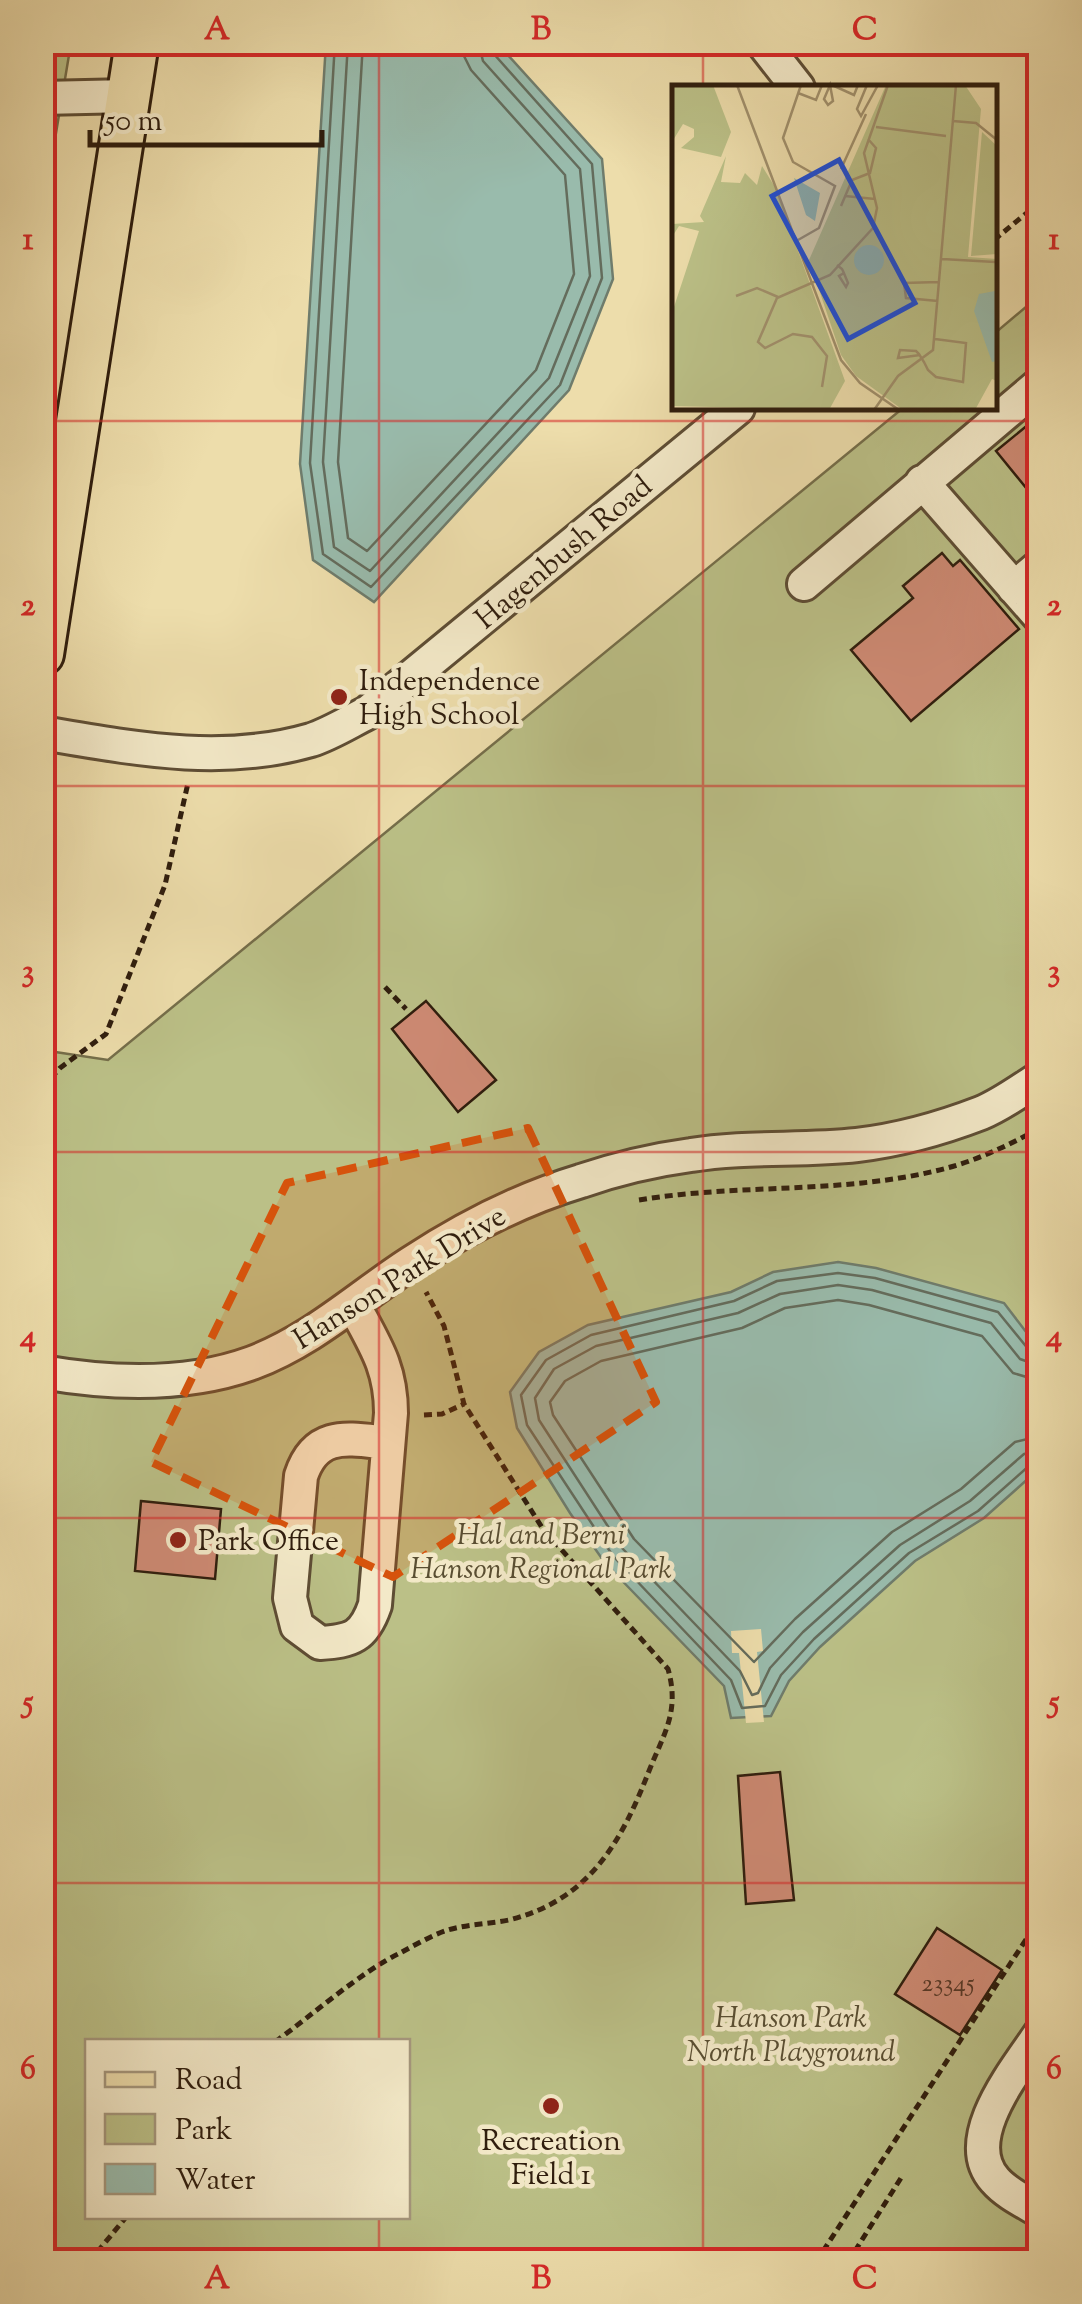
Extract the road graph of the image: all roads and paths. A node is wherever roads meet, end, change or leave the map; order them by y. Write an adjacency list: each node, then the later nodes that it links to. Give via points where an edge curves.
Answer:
1 (137, 42): 6 (main road)
2 (762, 42): 5 (street)
3 (1024, 42): 4 (path)
4 (1040, 62)
5 (796, 85)
6 (129, 96): 7 (street); 17 (main road)
7 (42, 98)
8 (1040, 202): 9 (path)
9 (997, 238)
10 (1040, 384): 12 (street)
11 (736, 410): 18 (street, Hagenbush Road, via 378,704 314,739 247,753 159,753)
12 (922, 482): 14 (street); 15 (street)
13 (1040, 566): 15 (street)
14 (804, 584)
15 (1014, 588): 16 (street)
16 (1040, 617)
17 (42, 654)
18 (42, 732)
19 (189, 780): 23 (path, via 165,885 106,1034)
20 (385, 987): 21 (path)
21 (406, 1009)
22 (1040, 1078): 29 (street, Hanson Park Drive, via 986,1111 907,1136 693,1154 579,1181 452,1238)
23 (42, 1088)
24 (1040, 1128): 25 (path, via 950,1167 884,1181)
25 (630, 1202)
26 (436, 1282): 27 (path)
27 (424, 1290): 28 (path); 31 (path, via 444,1326)
28 (412, 1298)
29 (354, 1306): 30 (street, Hanson Park Drive, via 286,1348 200,1377 140,1382); 32 (street, via 382,1356)
30 (42, 1372)
31 (464, 1404): 32 (path); 35 (path, via 543,1529 668,1670 675,1694 671,1716 628,1822 586,1880 553,1905 449,1930 395,1955)
32 (390, 1428): 32 (street, via 368,1625 348,1641 320,1643 297,1626 290,1598 301,1476 318,1448)
33 (1040, 1918): 40 (path)
34 (1040, 2034): 37 (street, via 984,2128 981,2152 994,2178)
35 (279, 2039)
36 (901, 2178): 41 (path)
37 (1040, 2211)
38 (124, 2219): 39 (path)
39 (89, 2262)
40 (816, 2262)
41 (848, 2262)

